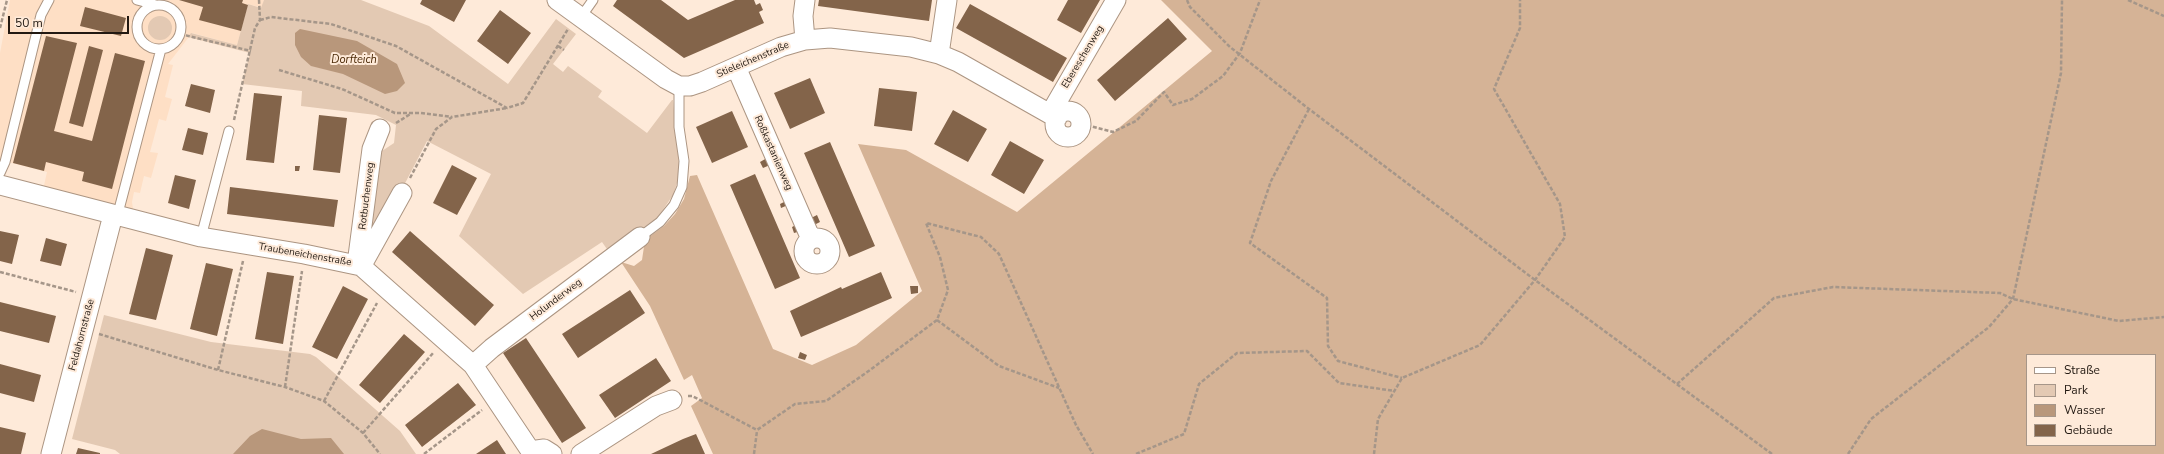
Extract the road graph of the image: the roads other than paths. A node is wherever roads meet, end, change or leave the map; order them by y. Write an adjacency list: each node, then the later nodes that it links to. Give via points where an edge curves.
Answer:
1 (49, 0): 19 (lane, via 41,15 5,162)
2 (137, 0): 8 (lane)
3 (557, 0): 9 (street)
4 (593, 0): 9 (lane)
5 (805, 0): 10 (street)
6 (947, 0): 12 (street)
7 (1116, 0): 15 (street, Ebereschenweg)
8 (158, 5): 11 (lane, via 170,7 181,22 180,34 173,44); 11 (lane, via 152,6 138,19 138,32 144,43)
9 (579, 16): 14 (street, via 666,80)
10 (805, 40): 12 (street, Stieleichenstraße, via 830,38); 13 (street, Stieleichenstraße, via 781,47)
11 (161, 49): 22 (lane)
12 (939, 54): 15 (street, Stieleichenstraße, via 958,62)
13 (736, 67): 14 (street, Stieleichenstraße, via 690,86); 25 (street, Roßkastanienweg)
14 (679, 86): 24 (lane, via 679,127 684,161 682,186 674,205 660,222)
15 (1053, 116): 16 (street, via 1073,112 1080,118)
16 (1081, 127)
17 (380, 129): 26 (street, Rotbuchenweg, via 372,149)
18 (229, 131): 23 (lane)
19 (0, 173)
20 (0, 185): 22 (street, Traubeneichenstraße)
21 (402, 193): 26 (street, Rotbuchenweg)
22 (115, 216): 23 (street, Traubeneichenstraße); 30 (street, Feldahornstraße)
23 (201, 237): 26 (street, Traubeneichenstraße)
24 (640, 237): 27 (street, Holunderweg)
25 (811, 239)
26 (359, 265): 27 (street, Traubeneichenstraße)
27 (473, 365): 29 (street, Traubeneichenstraße)
28 (672, 400): 32 (street, via 656,406)
29 (531, 453): 31 (street, Traubeneichenstraße, via 544,449)
30 (51, 454)
31 (552, 454)
32 (581, 454)

